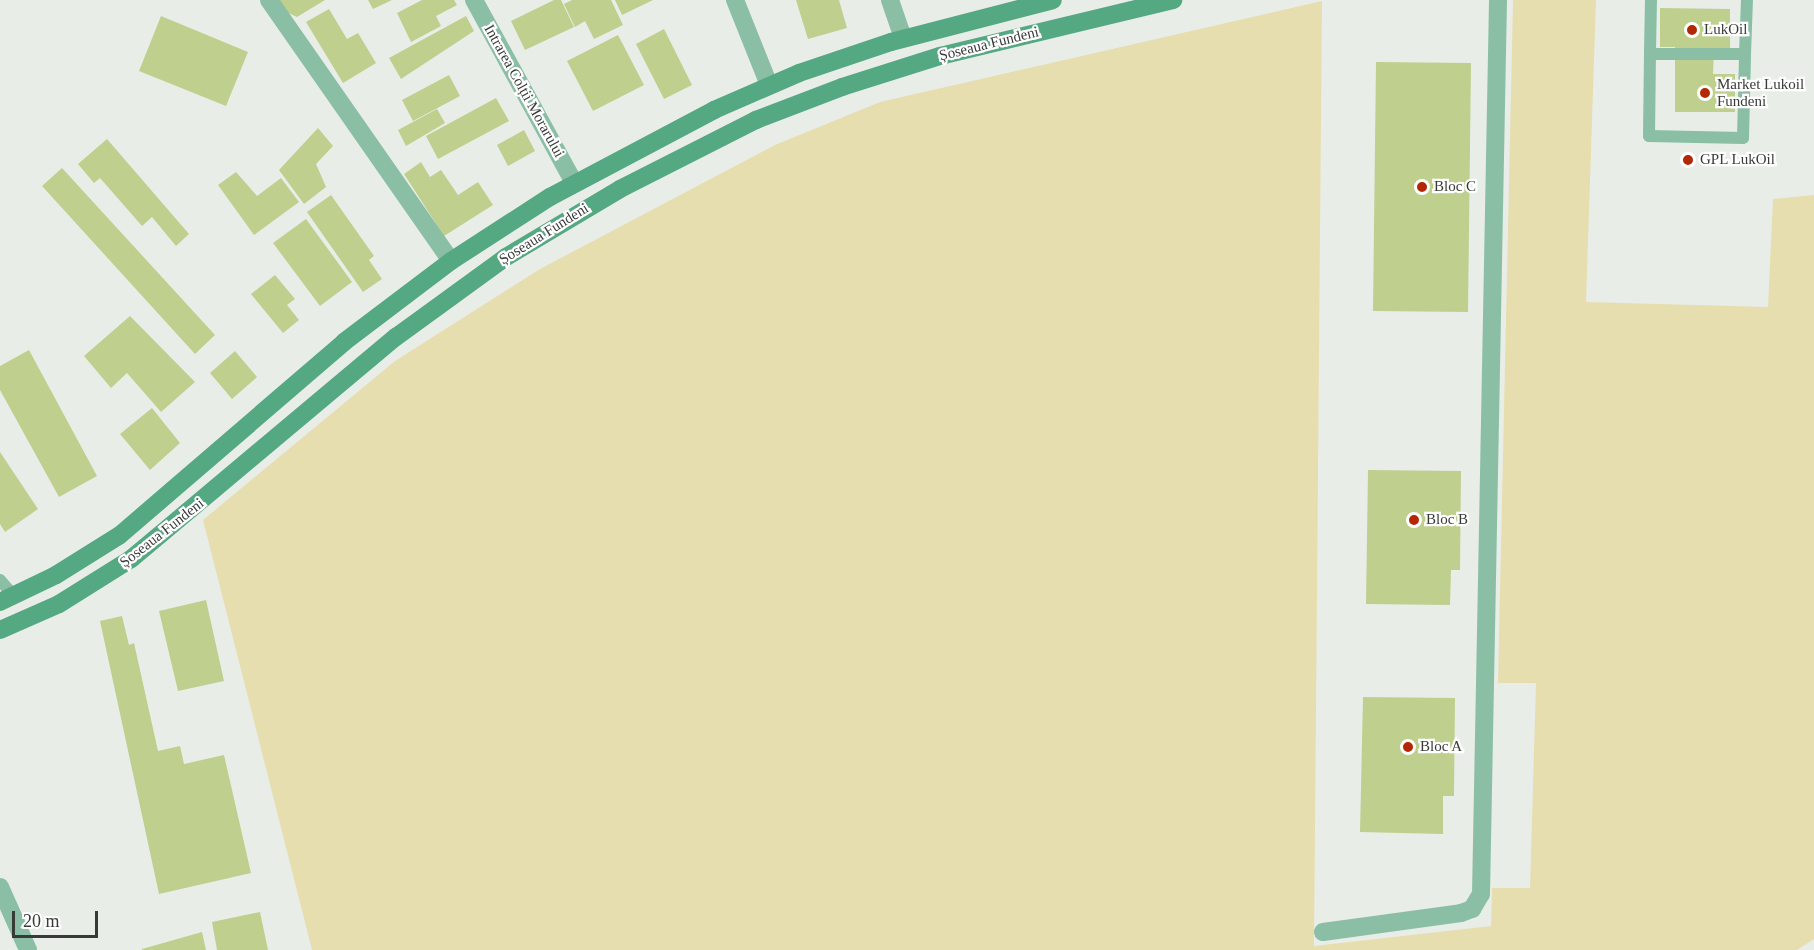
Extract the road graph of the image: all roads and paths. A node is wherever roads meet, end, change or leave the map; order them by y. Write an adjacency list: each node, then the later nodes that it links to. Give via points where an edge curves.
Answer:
1 (269, 0): 15 (street)
2 (474, 0): 14 (street, Intrarea Colții Morarului)
3 (735, 0): 13 (street)
4 (890, 0): 10 (street)
5 (1053, 0): 10 (main road, Șoseaua Fundeni)
6 (1173, 0): 18 (main road, Șoseaua Fundeni, via 940,56 842,87 756,120 599,200 396,336 131,559 59,604)
7 (1498, 0): 20 (street, via 1481,894 1472,909 1461,914)
8 (1651, 0): 11 (lane)
9 (1747, 0): 12 (lane)
10 (903, 38): 13 (main road, Șoseaua Fundeni)
11 (1650, 54): 12 (lane); 12 (lane, via 1649,136 1743,138)
12 (1745, 54)
13 (769, 85): 14 (main road, Șoseaua Fundeni)
14 (574, 183): 15 (main road, Șoseaua Fundeni)
15 (452, 261): 17 (main road, Șoseaua Fundeni, via 344,342 150,512 88,556)
16 (0, 580): 17 (lane)
17 (7, 599)
18 (0, 630)
19 (0, 887): 21 (street)
20 (1323, 932)
21 (28, 950)

